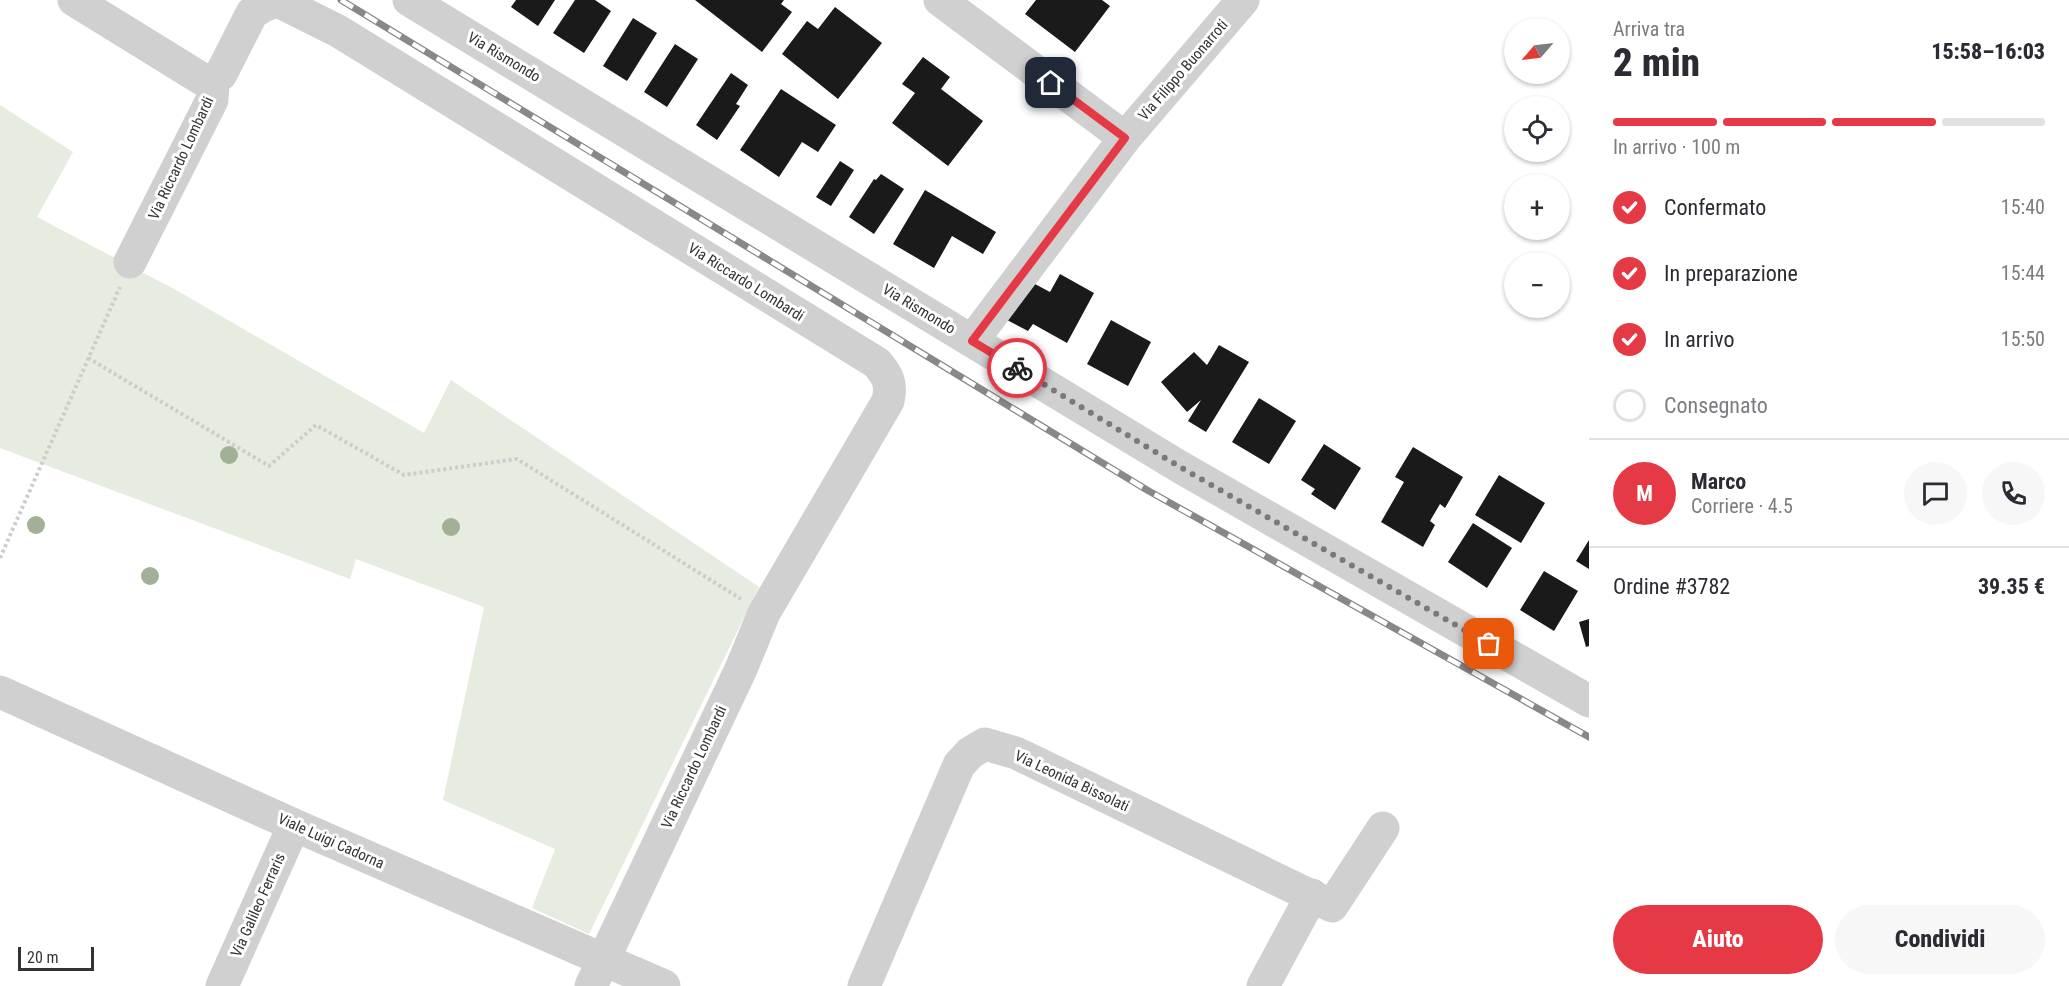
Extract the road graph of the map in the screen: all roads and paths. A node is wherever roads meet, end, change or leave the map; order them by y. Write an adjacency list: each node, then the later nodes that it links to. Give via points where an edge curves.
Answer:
1 (74, 0): 5 (street, via 202,79)
2 (409, 0): 8 (street, Via Rismondo)
3 (940, 0): 6 (street)
4 (1243, 0): 6 (street, Via Filippo Buonarroti)
5 (213, 81): 7 (street, Via Riccardo Lombardi, via 212,100); 11 (street, Via Riccardo Lombardi, via 221,74 252,13 278,1 288,5 338,31 877,363 887,374 891,388 888,401)
6 (1125, 138): 8 (street, Via Filippo Buonarroti)
7 (130, 262): 9 (path)
8 (972, 341): 13 (street, Via Rismondo, via 1180,467)
9 (88, 358): 10 (path); 11 (path, via 269,466 316,425 404,475 517,459)
10 (0, 558)
11 (764, 613): 17 (street, Via Riccardo Lombardi)
12 (0, 692): 14 (street, Viale Luigi Cadorna)
13 (1589, 701)
14 (294, 825): 17 (street, Viale Luigi Cadorna); 18 (street, Via Galileo Ferraris)
15 (1383, 828): 16 (street, via 1332,906)
16 (1312, 895): 20 (street, Via Leonida Bissolati, via 1016,753 985,744 958,765); 21 (street)
17 (597, 973): 19 (street, Viale Luigi Cadorna)
18 (222, 986)
19 (664, 986)
20 (864, 986)
21 (1263, 986)

